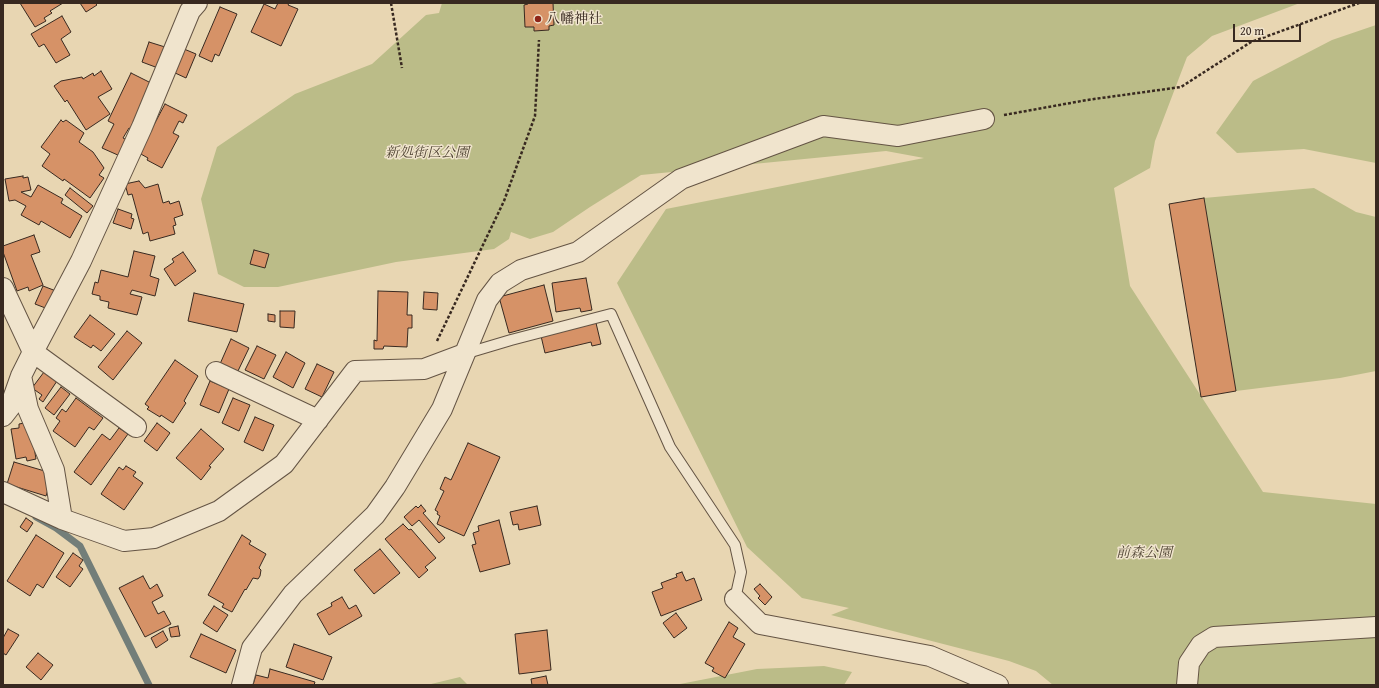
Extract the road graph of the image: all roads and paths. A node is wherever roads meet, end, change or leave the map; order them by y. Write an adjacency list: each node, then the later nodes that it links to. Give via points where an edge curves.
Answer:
1 (197, 3): 8 (street, via 190,11 142,127 81,261)
2 (391, 3): 5 (path)
3 (1359, 3): 6 (path, via 1251,42 1181,87 1087,100)
4 (539, 40): 10 (path, via 535,116 504,201)
5 (402, 68)
6 (984, 119): 9 (street, via 898,136 823,126 680,179 578,252 520,270 500,283 487,300)
7 (3, 288): 8 (street)
8 (33, 352): 12 (street); 15 (street)
9 (464, 354): 10 (street); 18 (lane, via 611,314 670,447 735,545 741,572); 20 (street, via 442,409 395,487 375,515 293,594 252,648)
10 (424, 369): 14 (street, via 355,371)
11 (216, 372): 14 (street)
12 (21, 376): 13 (street, via 10,407); 17 (street, via 28,409 54,470)
13 (3, 416)
14 (318, 420): 17 (street, via 284,464 219,511 154,538 124,541)
15 (136, 427)
16 (3, 492): 17 (street)
17 (62, 520)
18 (735, 598): 21 (street, via 760,624 930,656)
19 (1376, 627): 22 (street, via 1214,637 1201,645 1189,663)
20 (242, 685)
21 (998, 685)
22 (1187, 685)

